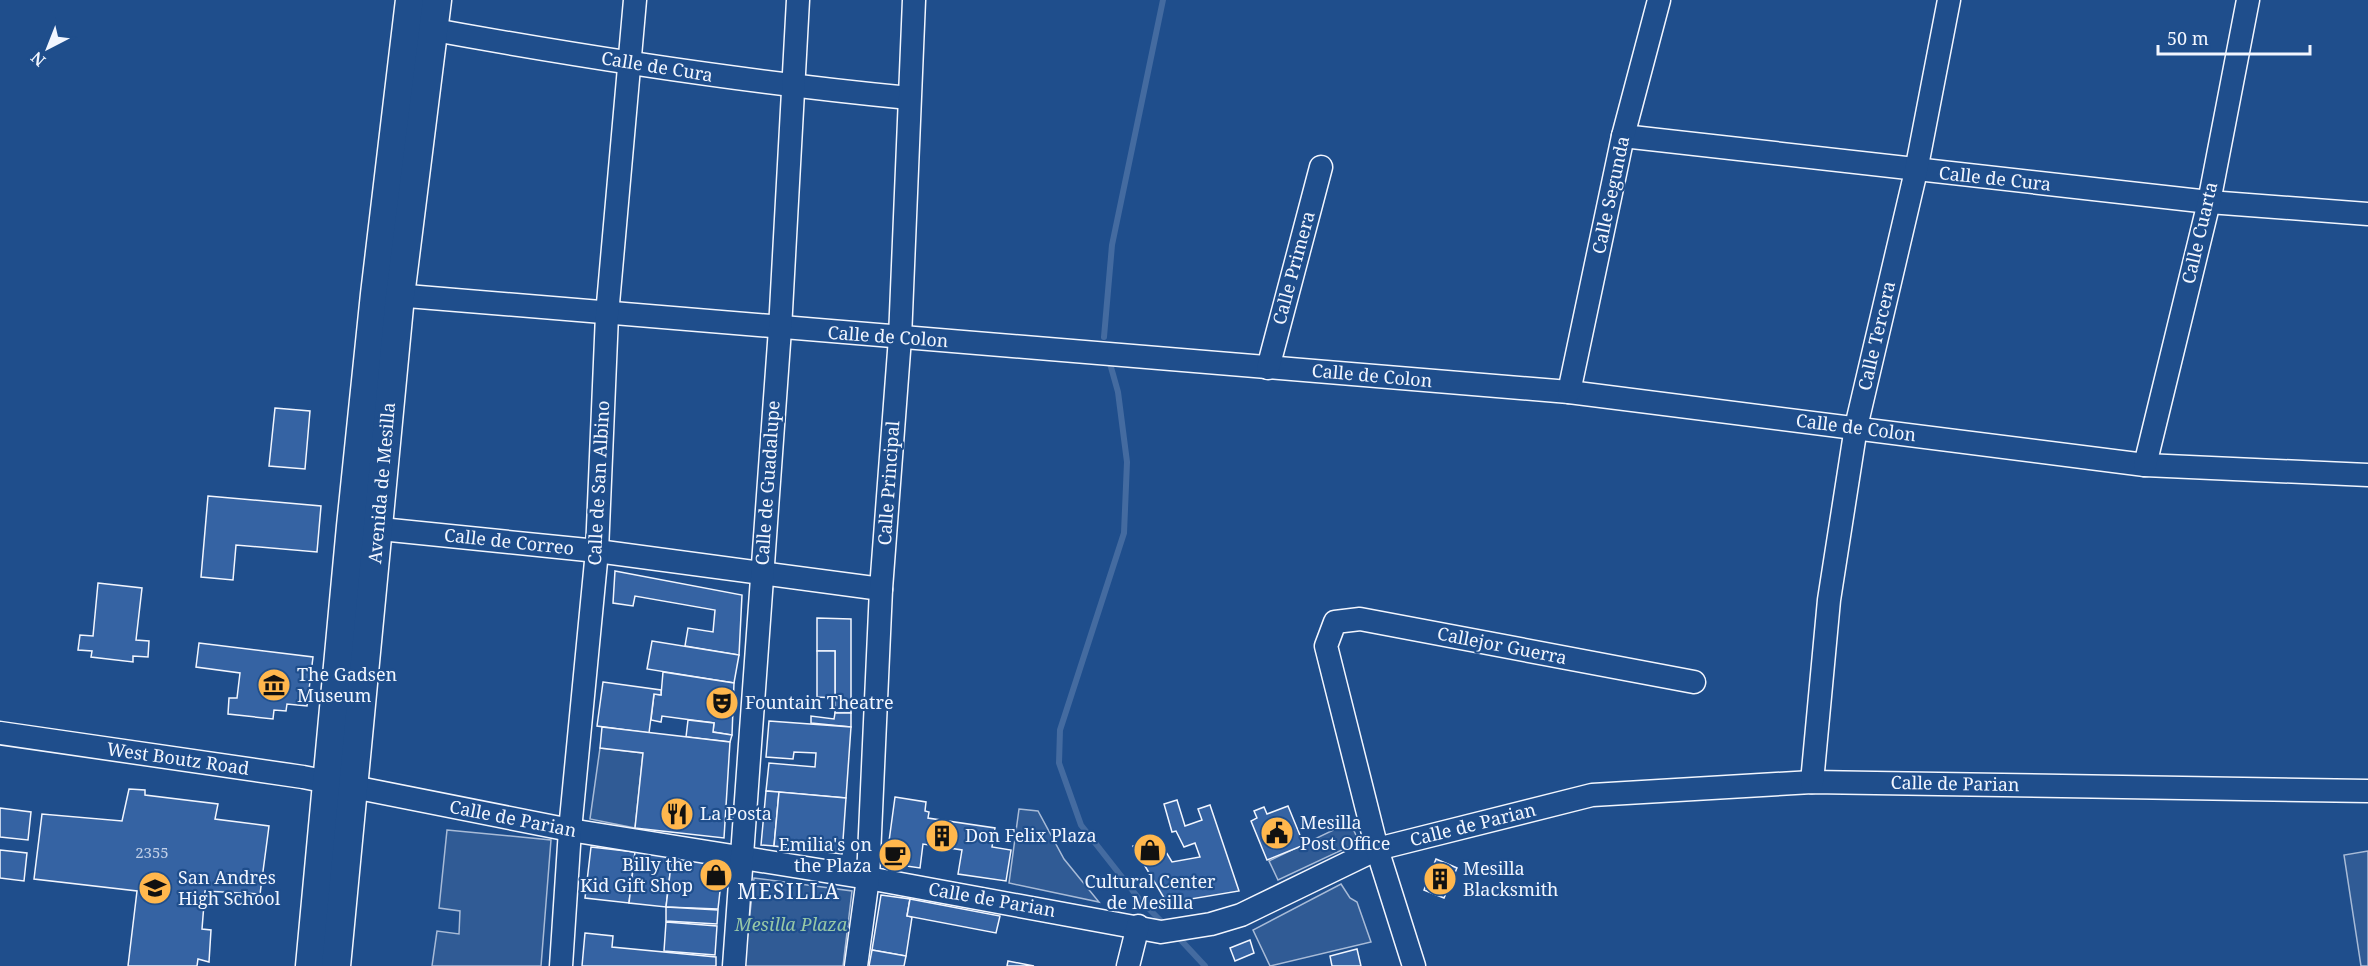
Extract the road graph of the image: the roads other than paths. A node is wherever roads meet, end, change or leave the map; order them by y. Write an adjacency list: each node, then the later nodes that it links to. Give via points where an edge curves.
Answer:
1 (437, 0): 8 (main road, Avenida de Mesilla)
2 (636, 0): 9 (street, Calle de San Albino)
3 (798, 0): 10 (street, Calle de Guadalupe)
4 (914, 0): 11 (street, Calle Principal)
5 (1659, 0): 12 (street, Calle Segunda)
6 (1949, 0): 14 (street, Calle Tercera)
7 (2248, 0): 15 (street, Calle Cuarta)
8 (417, 18): 9 (street, Calle de Cura); 17 (main road, Avenida de Mesilla)
9 (630, 64): 10 (street, Calle de Cura); 18 (street, Calle de San Albino)
10 (792, 87): 11 (street, Calle de Cura); 19 (street, Calle de Guadalupe)
11 (909, 98): 20 (street, Calle Principal)
12 (1623, 136): 14 (street, Calle de Cura); 22 (street, Calle Segunda)
13 (1321, 167): 21 (street, Calle Primera)
14 (1916, 171): 15 (street, Calle de Cura); 23 (street, Calle Tercera)
15 (2209, 202): 16 (street, Calle de Cura); 24 (street, Calle Cuarta)
16 (2368, 214)
17 (387, 295): 18 (street, Calle de Colon); 26 (main road, Avenida de Mesilla)
18 (607, 315): 19 (street, Calle de Colon); 27 (street, Calle de San Albino)
19 (780, 329): 20 (street, Calle de Colon); 28 (street, Calle de Guadalupe)
20 (900, 338): 21 (street, Calle de Colon); 29 (street, Calle Principal)
21 (1268, 368): 22 (street, Calle de Colon)
22 (1569, 392): 23 (street, Calle de Colon)
23 (1856, 427): 24 (street, Calle de Colon); 32 (street, Calle Tercera, via 1829,600)
24 (2145, 465): 25 (street, Calle de Colon)
25 (2368, 475)
26 (364, 527): 27 (street, Calle de Correo); 33 (main road, Avenida de Mesilla)
27 (597, 551): 28 (street, Calle de Correo); 35 (street, Calle de San Albino)
28 (761, 574): 29 (street, Calle de Correo); 37 (street, Calle de Guadalupe)
29 (881, 589): 38 (street, Calle Principal)
30 (1694, 682): 36 (street, Callejor Guerra, via 1360,619 1335,622 1326,645)
31 (0, 733): 33 (street, West Boutz Road)
32 (1812, 782): 34 (street, Calle de Parian); 36 (street, Calle de Parian, via 1592,795)
33 (341, 785): 35 (street, Calle de Parian); 40 (main road, Avenida de Mesilla); 41 (main road, Avenida de Mesilla)
34 (2368, 791)
35 (570, 830): 37 (street, Calle de Parian); 42 (street, Calle de San Albino)
36 (1377, 849): 39 (street, Calle de Parian, via 1241,915 1161,932); 46 (street)
37 (744, 859): 38 (street, Calle de Parian); 43 (street, Calle de Guadalupe)
38 (868, 878): 39 (street, Calle de Parian); 44 (street, Calle Principal)
39 (1138, 926): 45 (street)
40 (310, 966)
41 (336, 966)
42 (561, 966)
43 (734, 966)
44 (856, 966)
45 (1128, 966)
46 (1414, 966)

